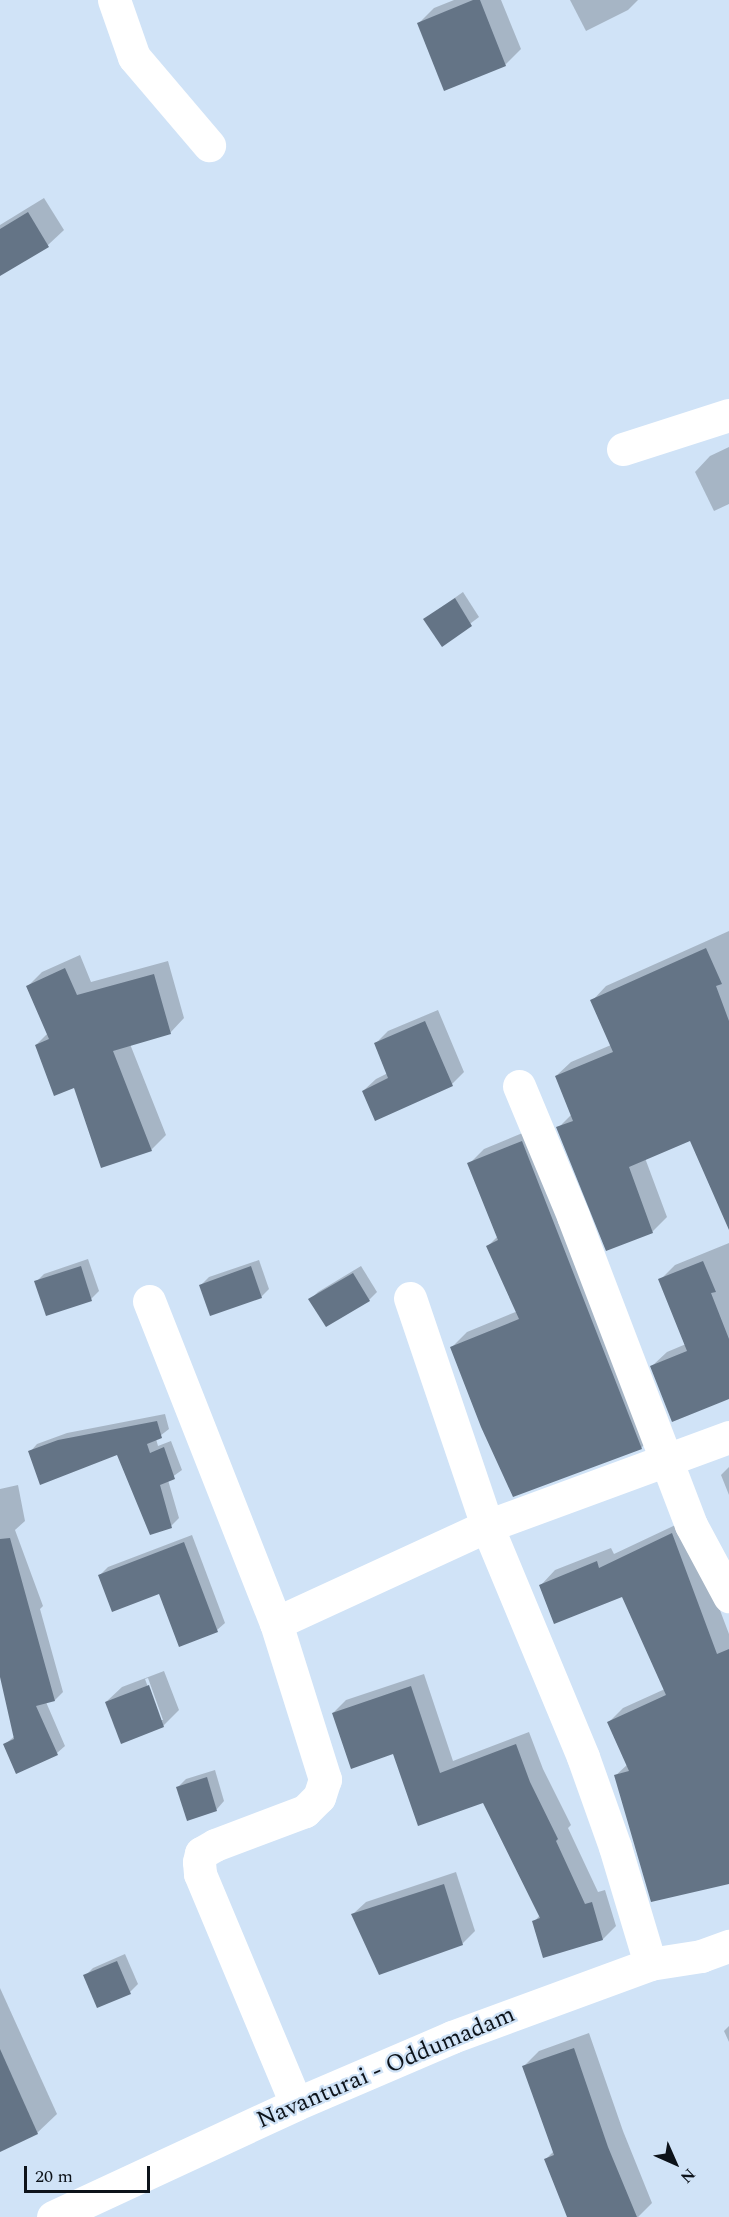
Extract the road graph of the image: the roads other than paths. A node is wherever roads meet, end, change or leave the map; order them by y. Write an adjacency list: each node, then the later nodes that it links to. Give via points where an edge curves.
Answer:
1 (114, 0): 2 (street, via 134,57)
2 (209, 145)
3 (726, 425): 4 (street)
4 (623, 449)
5 (519, 1086): 9 (street)
6 (410, 1298): 10 (street)
7 (149, 1301): 12 (street)
8 (729, 1437): 9 (street)
9 (667, 1458): 10 (street); 11 (street, via 691,1525)
10 (487, 1526): 12 (street); 14 (street, via 583,1757)
11 (729, 1596)
12 (276, 1623): 15 (street, via 325,1779 319,1797 305,1811 215,1845 201,1853 199,1863 200,1874)
13 (729, 1946): 14 (street, Navanturai - Oddumadam, via 701,1956)
14 (650, 1964): 15 (street, Navanturai - Oddumadam, via 452,2037)
15 (296, 2104): 16 (street, Navanturai - Oddumadam)
16 (53, 2217)

